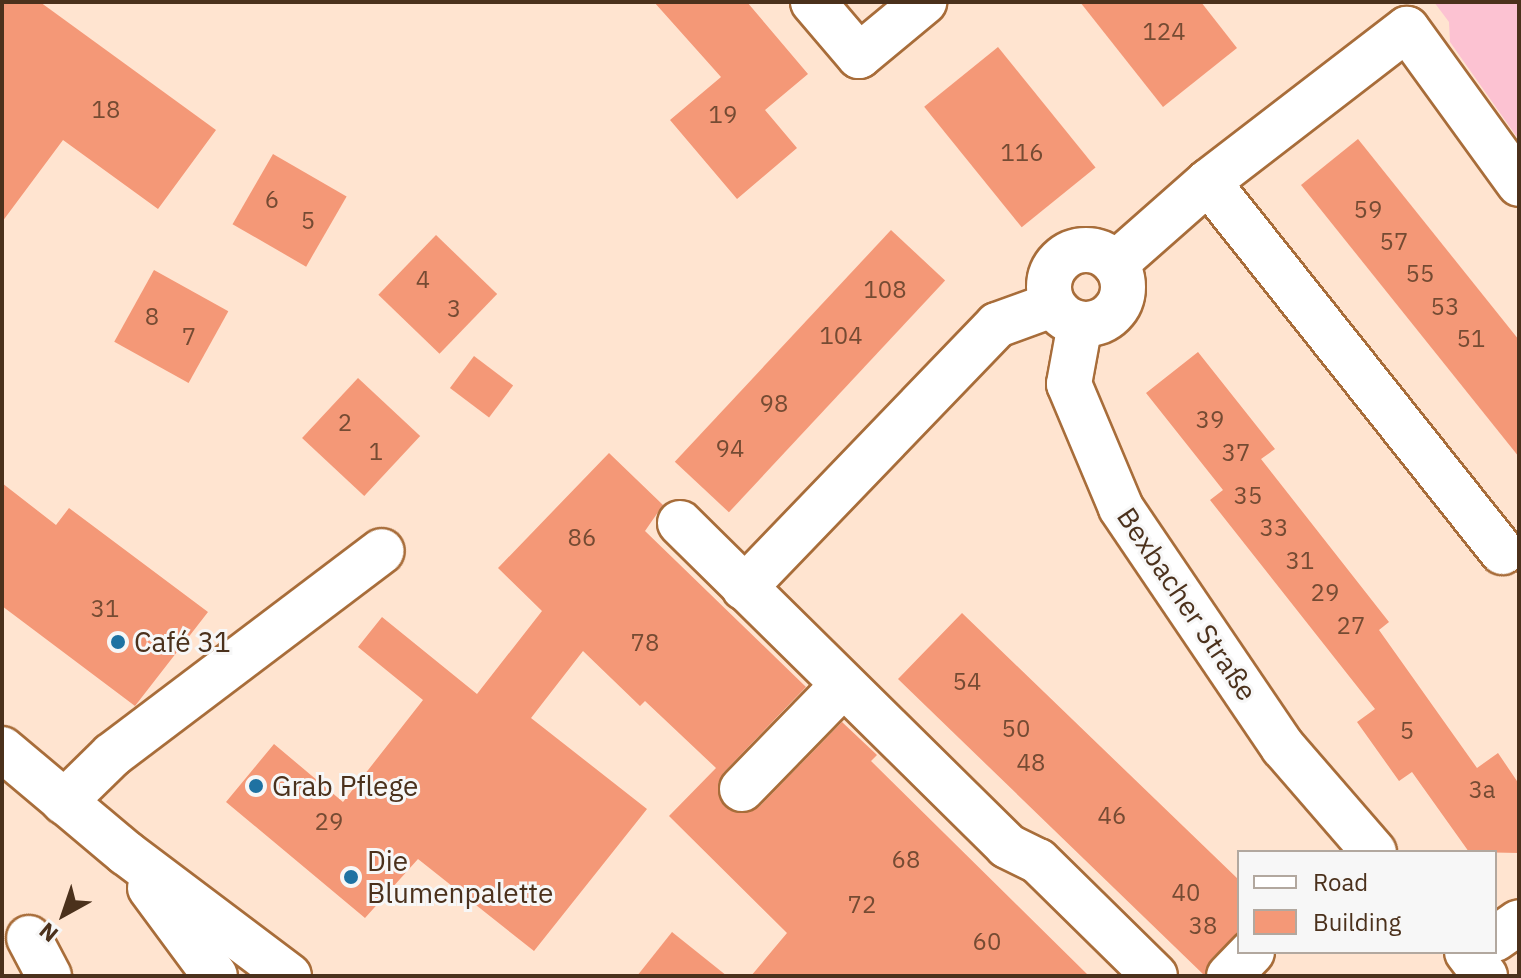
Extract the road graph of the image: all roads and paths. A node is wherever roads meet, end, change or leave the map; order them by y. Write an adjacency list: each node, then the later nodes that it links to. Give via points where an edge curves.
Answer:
1 (813, 2): 2 (street, via 859,56)
2 (924, 2)
3 (1208, 182): 4 (street, via 1407,29); 5 (street); 9 (street)
4 (1519, 184)
5 (1115, 264): 6 (street, via 1123,284 1118,306 1102,321); 6 (street, Bexbacher Straße, via 1092,249 1065,255 1049,278)
6 (1066, 314): 10 (street, via 997,325); 15 (street, Bexbacher Straße, via 1069,384 1121,508 1283,747)
7 (680, 523): 10 (street)
8 (382, 551): 14 (street, via 112,755)
9 (1502, 552)
10 (744, 588): 11 (street)
11 (843, 685): 13 (street); 24 (street, via 1007,846 1038,861)
12 (2, 749): 14 (street)
13 (742, 789)
14 (64, 802): 16 (street)
15 (1363, 848)
16 (126, 853): 22 (street); 23 (street)
17 (1519, 922): 19 (street)
18 (29, 938): 21 (street)
19 (1497, 940)
20 (1250, 954): 25 (street)
21 (49, 976)
22 (215, 976)
23 (289, 976)
24 (1155, 976)
25 (1229, 976)

